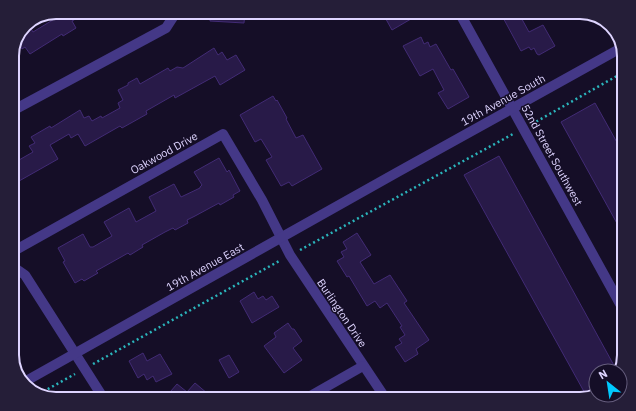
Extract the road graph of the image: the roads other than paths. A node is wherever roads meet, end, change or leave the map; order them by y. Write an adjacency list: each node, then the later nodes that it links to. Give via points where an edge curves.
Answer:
1 (172, 19): 4 (street, via 166,28)
2 (463, 19): 5 (street, 52nd Street Southwest)
3 (617, 50): 5 (street, 19th Avenue South)
4 (19, 107)
5 (512, 109): 6 (street, 19th Avenue South); 10 (street, 52nd Street Southwest)
6 (396, 173): 7 (street, 19th Avenue East)
7 (281, 238): 8 (street, Oakwood Drive, via 223,134); 11 (street, 19th Avenue East); 12 (street, Burlington Drive)
8 (19, 248)
9 (19, 271): 11 (street, via 25,275)
10 (617, 298)
11 (75, 354): 13 (street, 19th Avenue East); 14 (street)
12 (364, 366): 15 (street); 16 (street, Burlington Drive)
13 (29, 380)
14 (99, 392)
15 (318, 392)
16 (381, 392)

